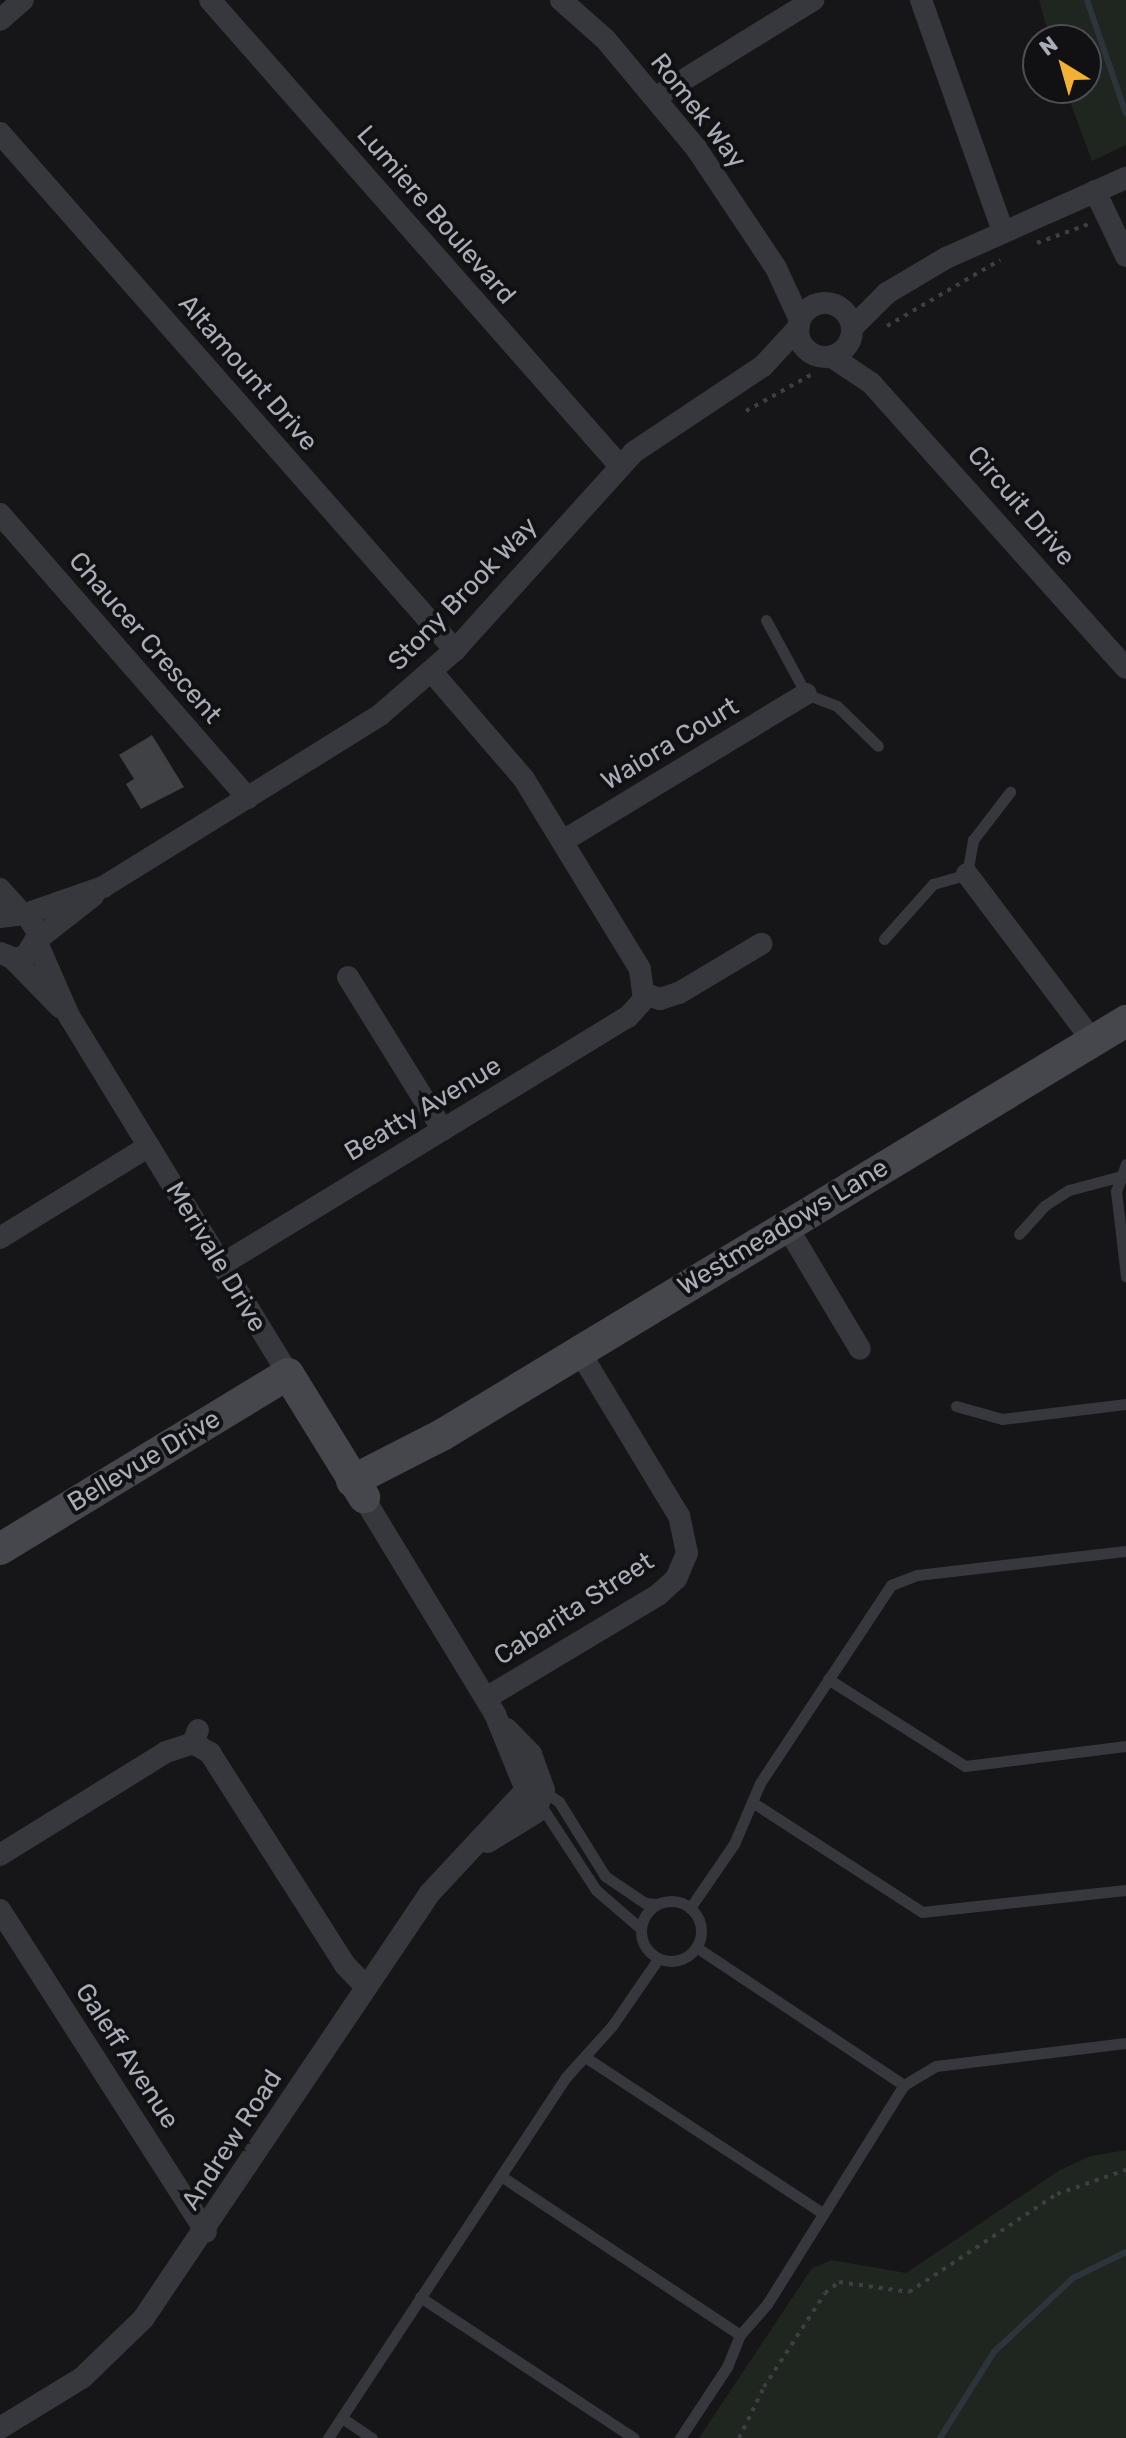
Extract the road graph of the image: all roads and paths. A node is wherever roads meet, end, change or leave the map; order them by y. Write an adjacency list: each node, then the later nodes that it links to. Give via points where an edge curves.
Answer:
1 (23, 0): 6 (street)
2 (210, 0): 23 (street, Lumiere Boulevard)
3 (561, 0): 7 (street, Romek Way)
4 (813, 0): 7 (street)
5 (921, 0): 12 (street)
6 (0, 20)
7 (656, 97): 16 (street, Romek Way)
8 (0, 133): 26 (street, Altamount Drive)
9 (1126, 178): 10 (street)
10 (1095, 191): 11 (street); 12 (street)
11 (1104, 215): 13 (path); 15 (street)
12 (1002, 229): 17 (street)
13 (1035, 244)
14 (1010, 255): 20 (path, via 873,334 870,346)
15 (1126, 256)
16 (776, 268): 18 (street, Romek Way); 19 (street, Romek Way)
17 (887, 293): 18 (street); 20 (street)
18 (830, 304): 19 (street, via 811,308); 20 (street, via 847,314)
19 (800, 323): 20 (street, via 801,343); 21 (street, Stony Brook Way)
20 (842, 351): 21 (street, Stony Brook Way); 22 (path, via 834,381 811,371); 27 (street, Circuit Drive)
21 (763, 366): 23 (street, Stony Brook Way, via 662,430)
22 (746, 411)
23 (620, 466): 26 (street, Stony Brook Way)
24 (0, 514): 32 (street, Chaucer Crescent)
25 (766, 620): 29 (lane, via 794,663)
26 (455, 650): 28 (street, Stony Brook Way)
27 (1126, 668)
28 (432, 672): 32 (street, Stony Brook Way, via 380,715); 33 (street, via 524,779)
29 (806, 694): 30 (lane, via 837,706); 33 (street, Waiora Court)
30 (878, 746)
31 (1010, 792): 34 (lane, via 973,840)
32 (248, 798): 35 (street, Stony Brook Way)
33 (563, 841): 43 (street, via 640,969)
34 (967, 874): 38 (lane, via 933,884); 46 (street)
35 (103, 887): 37 (street, Stony Brook Way); 39 (street, Stony Brook Way)
36 (0, 889): 37 (street, Merivale Drive)
37 (16, 915): 39 (street, Merivale Drive, via 37,925)
38 (884, 939)
39 (38, 941): 41 (street, Stony Brook Way, via 26,956); 44 (street, Merivale Drive)
40 (761, 944): 43 (street, via 679,993 660,999)
41 (4, 956): 44 (street, Merivale Drive)
42 (348, 977): 47 (street)
43 (646, 994): 47 (street, Beatty Avenue, via 628,1017)
44 (69, 1016): 48 (street, Merivale Drive)
45 (1126, 1021): 46 (street, Westmeadows Lane)
46 (1092, 1040): 51 (street, Westmeadows Lane)
47 (443, 1130): 54 (street, Beatty Avenue)
48 (149, 1146): 53 (street); 54 (street, Merivale Drive)
49 (1126, 1164): 50 (lane)
50 (1118, 1177): 52 (lane, via 1069,1190 1044,1206); 55 (lane)
51 (786, 1225): 56 (street); 57 (street, Westmeadows Lane)
52 (1019, 1234)
53 (0, 1238)
54 (221, 1265): 58 (street, Merivale Drive)
55 (1126, 1276)
56 (860, 1349)
57 (579, 1351): 61 (street, Westmeadows Lane); 65 (street, Cabarita Street, via 679,1516 687,1553 676,1579 658,1595)
58 (288, 1374): 61 (street, Merivale Drive); 62 (street, Bellevue Drive)
59 (1126, 1404): 60 (lane, via 1002,1419)
60 (956, 1406)
61 (358, 1489): 65 (street)
62 (0, 1549)
63 (1126, 1551): 64 (lane, via 906,1577 884,1594)
64 (828, 1679): 66 (lane, via 965,1766); 68 (lane)
65 (486, 1698): 67 (street)
66 (1126, 1746)
67 (536, 1794): 71 (lane, via 559,1802 605,1876 645,1903); 74 (lane, via 596,1890); 77 (street, Andrew Road, via 430,1893)
68 (752, 1802): 70 (lane, via 922,1912); 72 (lane, via 734,1844)
69 (0, 1855): 77 (street, via 195,1736 345,1965)
70 (1126, 1890)
71 (658, 1904): 72 (lane, via 674,1901); 74 (lane)
72 (690, 1908): 75 (lane, via 700,1926)
73 (0, 1910): 84 (street, Galeff Avenue)
74 (640, 1928): 76 (lane, via 644,1946)
75 (696, 1947): 76 (lane, via 679,1960); 80 (lane)
76 (658, 1959): 79 (lane)
77 (366, 1987): 84 (street, Andrew Road)
78 (1126, 2043): 80 (lane, via 936,2066)
79 (585, 2057): 82 (lane); 83 (lane)
80 (904, 2085): 83 (lane)
81 (1126, 2170): 93 (path, via 1057,2194 909,2292 839,2282 825,2293 764,2387)
82 (501, 2176): 85 (lane); 86 (lane)
83 (821, 2212): 86 (lane, via 767,2304)
84 (206, 2232): 88 (street, Andrew Road, via 172,2282 109,2356 63,2393)
85 (420, 2297): 87 (lane); 91 (lane)
86 (740, 2335): 92 (lane, via 727,2367)
87 (342, 2418): 89 (lane); 90 (lane)
88 (0, 2428)
89 (328, 2438)
90 (372, 2438)
91 (634, 2438)
92 (680, 2438)
93 (739, 2438)

